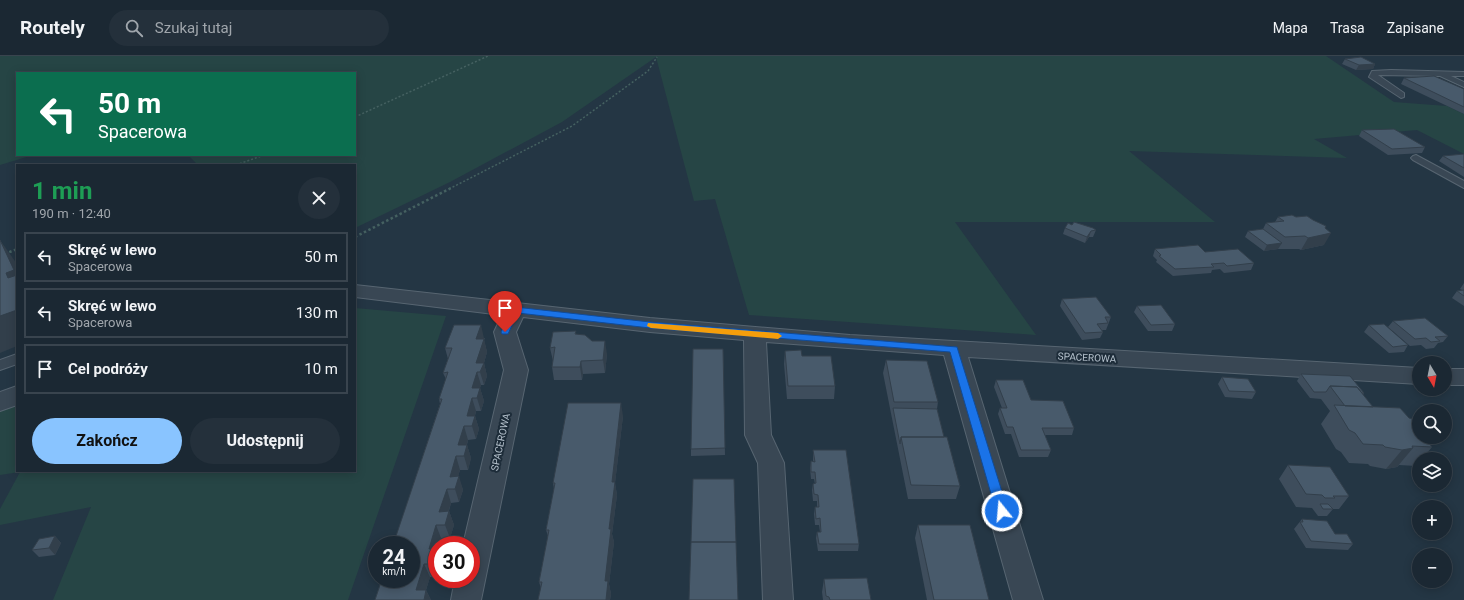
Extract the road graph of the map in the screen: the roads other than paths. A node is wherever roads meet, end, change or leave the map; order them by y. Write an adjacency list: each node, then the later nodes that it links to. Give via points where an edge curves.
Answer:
1 (1438, 74): 2 (lane); 3 (lane); 4 (lane, via 1375,73 1374,77)
2 (1464, 74)
3 (1464, 85)
4 (1401, 95)
5 (1416, 158): 6 (lane)
6 (1464, 185)
7 (356, 291): 8 (street, SPACEROWA)
8 (515, 310): 9 (street, SPACEROWA); 18 (street, SPACEROWA, via 505,332 516,370)
9 (755, 334): 10 (street, SPACEROWA); 21 (street, via 758,435 771,463)
10 (954, 349): 13 (street, SPACEROWA); 22 (street)
11 (16, 358): 12 (lane)
12 (0, 365)
13 (1412, 376)
14 (1452, 377): 15 (street)
15 (1464, 377)
16 (16, 395): 17 (street)
17 (0, 402)
18 (480, 536)
19 (468, 588): 20 (street)
20 (466, 600)
21 (778, 600)
22 (1028, 600)

